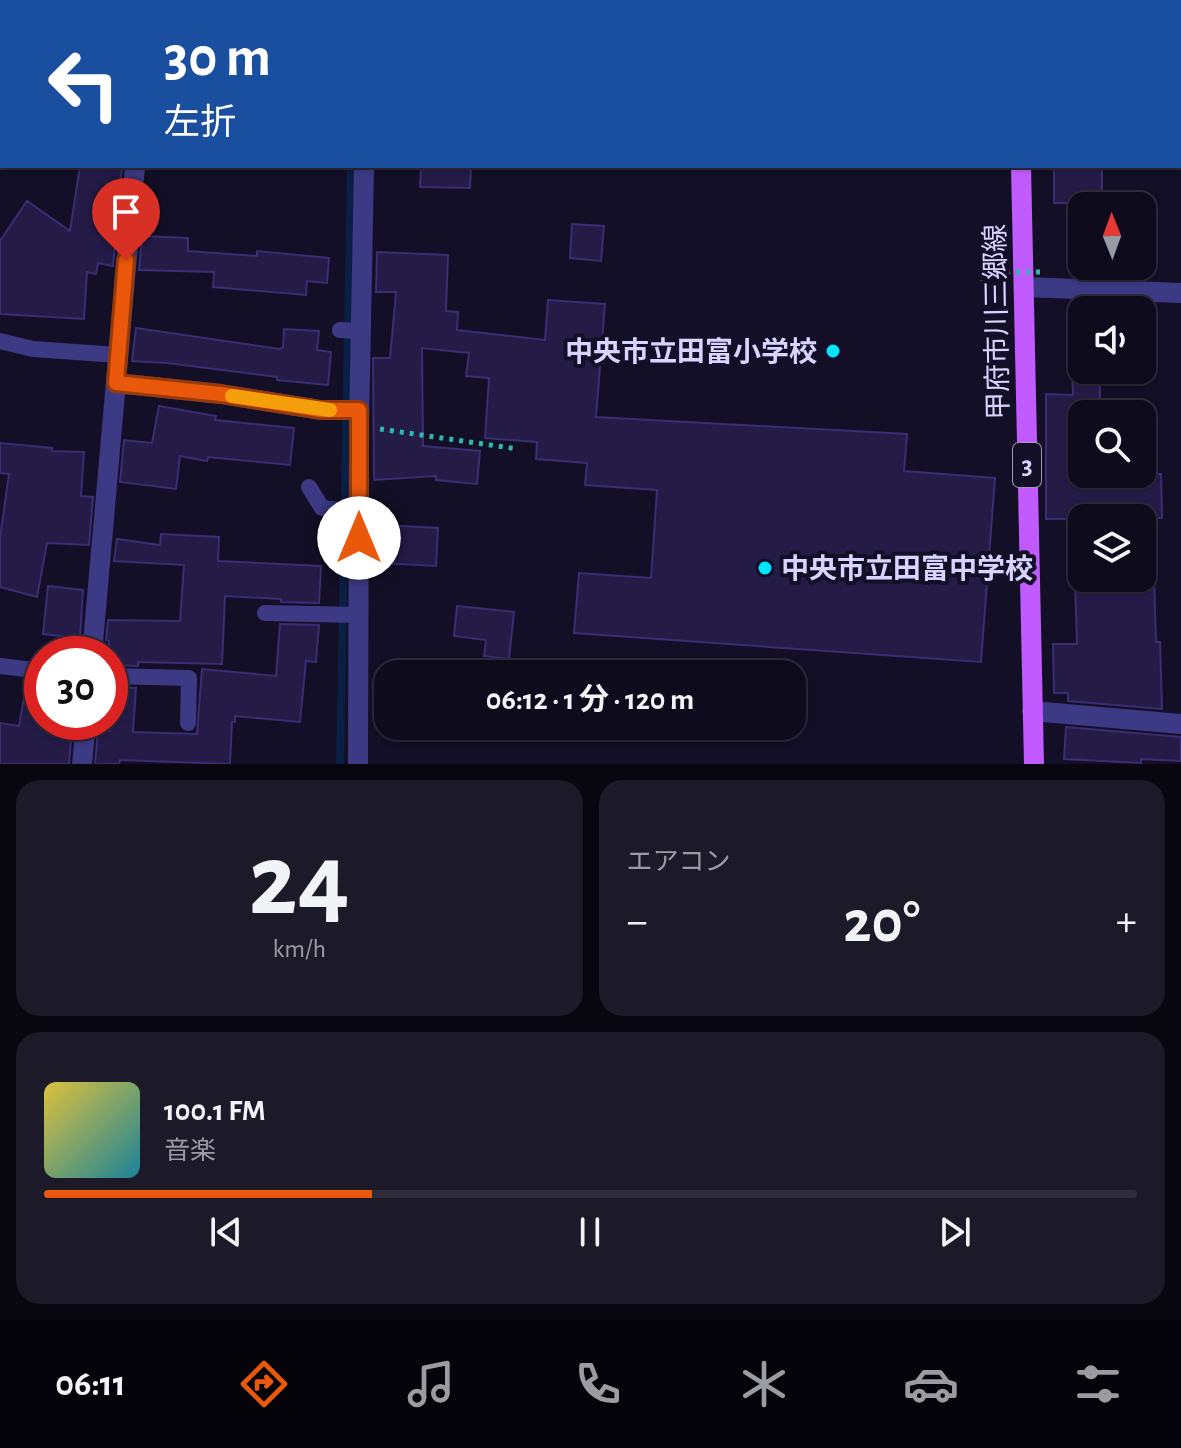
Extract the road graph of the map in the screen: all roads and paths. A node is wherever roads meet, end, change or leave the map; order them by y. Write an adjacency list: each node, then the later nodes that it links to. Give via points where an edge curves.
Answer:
1 (135, 168): 9 (street)
2 (364, 168): 11 (street, via 353,330)
3 (1021, 168): 6 (main road, 甲府市川三郷線 / 3)
4 (983, 270): 5 (path, bridge, via 984,299 995,299 996,272)
5 (1046, 272)
6 (1024, 287): 7 (street); 21 (main road, 甲府市川三郷線 / 3)
7 (1181, 293)
8 (0, 341): 9 (lane, via 33,349)
9 (118, 355): 10 (street)
10 (116, 383): 11 (street); 17 (street)
11 (358, 415): 12 (path); 14 (street)
12 (518, 449)
13 (309, 487): 14 (lane, via 322,508)
14 (358, 512): 16 (street)
15 (265, 613): 16 (lane)
16 (356, 615): 26 (street)
17 (94, 636)
18 (0, 666): 19 (lane)
19 (24, 669)
20 (128, 676): 22 (lane, via 189,678)
21 (1032, 711): 23 (street); 27 (main road, 甲府市川三郷線 / 3)
22 (188, 723)
23 (1181, 724)
24 (84, 740): 25 (street)
25 (82, 764)
26 (358, 764)
27 (1034, 764)

